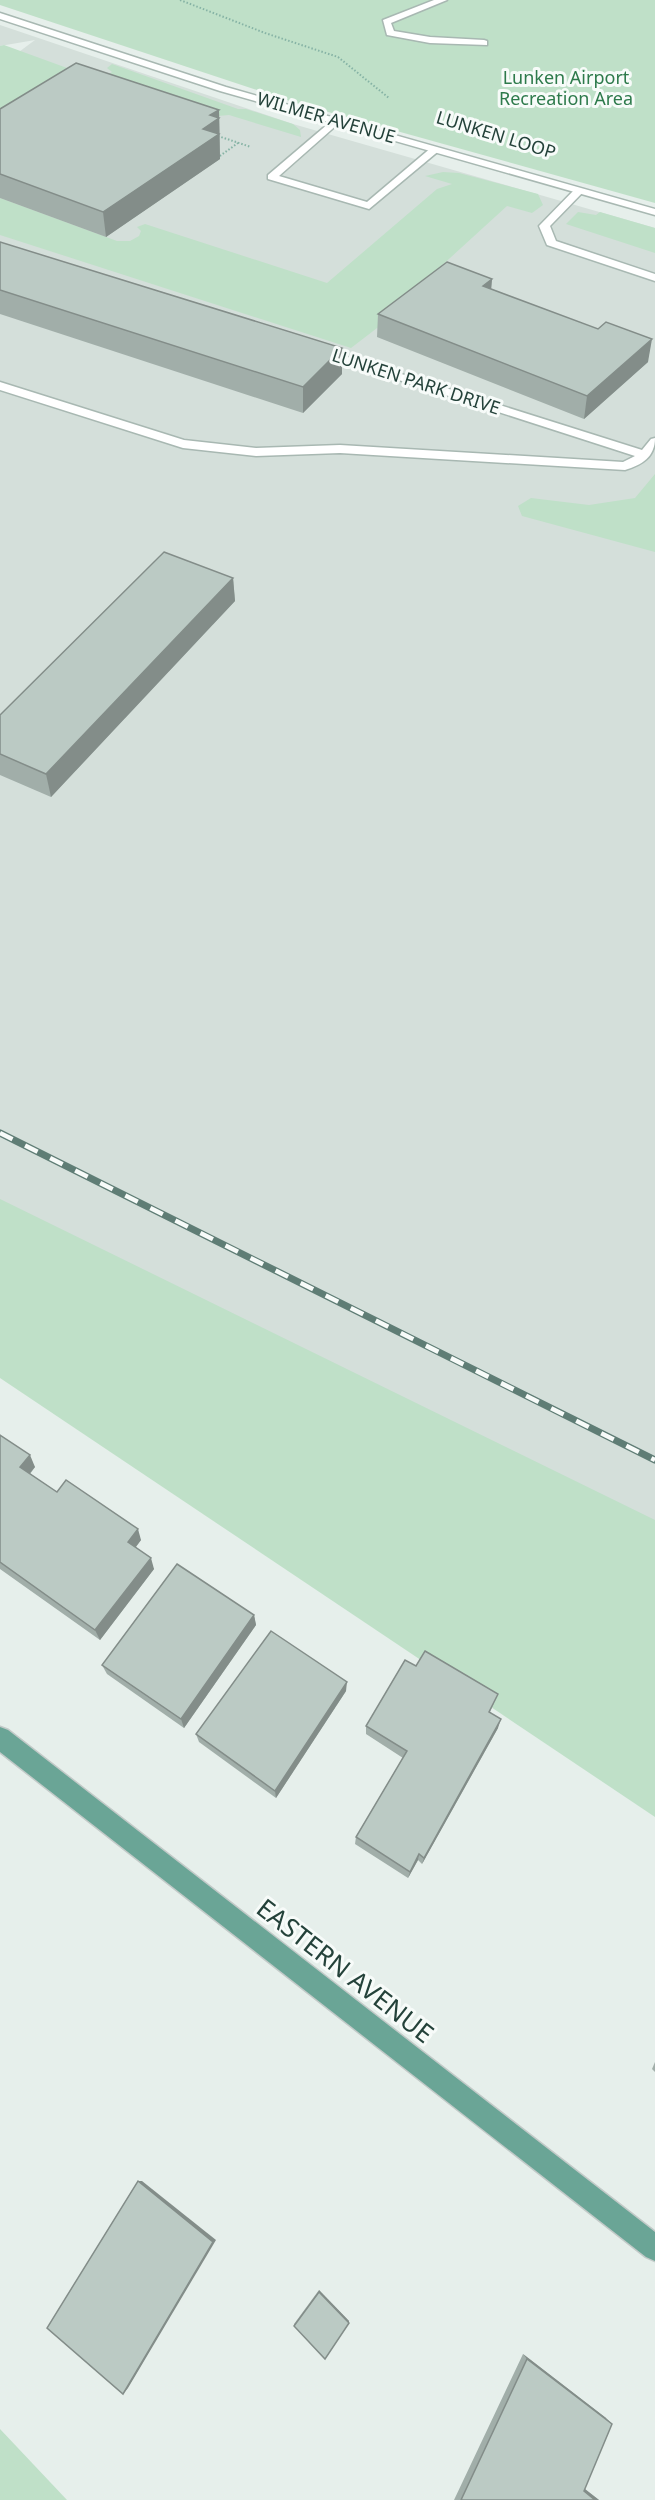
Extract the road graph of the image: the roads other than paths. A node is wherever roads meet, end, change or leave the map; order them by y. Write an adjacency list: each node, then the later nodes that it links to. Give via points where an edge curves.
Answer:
1 (442, 0): 3 (street, via 386,22 390,33)
2 (0, 16): 4 (street, WILMER AVENUE)
3 (484, 43)
4 (335, 121): 5 (street, WILMER AVENUE); 5 (street, via 272,177 369,206)
5 (436, 149): 6 (street, WILMER AVENUE)
6 (580, 190): 7 (street, WILMER AVENUE); 8 (street, via 544,226 551,243)
7 (655, 212)
8 (655, 278)
9 (305, 346): 12 (street, LUNKEN PARK DRIVE)
10 (0, 386): 12 (street, via 194,446 256,452 340,448 625,466)
11 (655, 442): 12 (street)
12 (645, 455)
13 (0, 1738): 14 (main road, EASTERN AVENUE)
14 (655, 2248)

